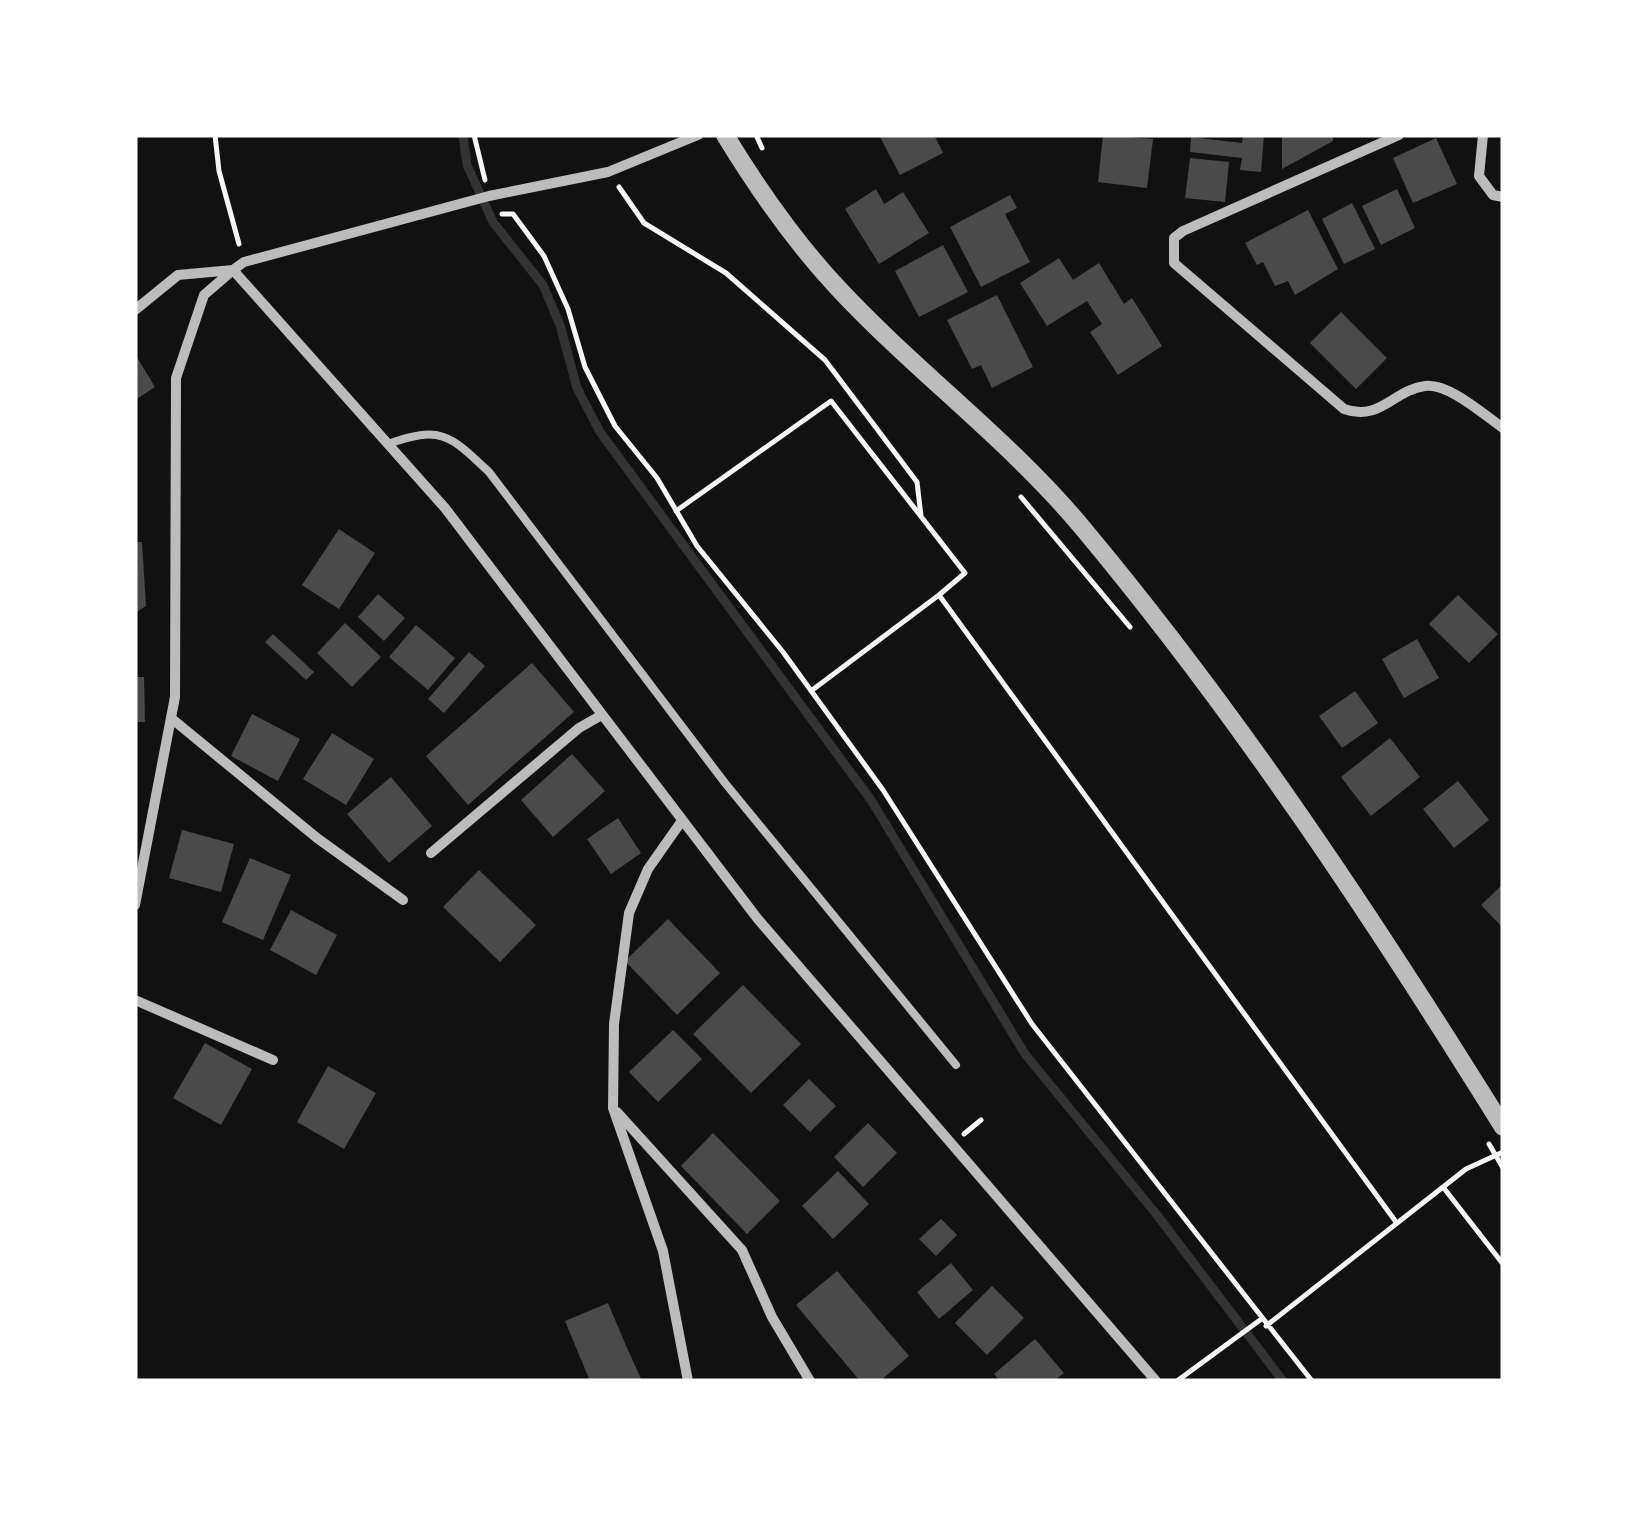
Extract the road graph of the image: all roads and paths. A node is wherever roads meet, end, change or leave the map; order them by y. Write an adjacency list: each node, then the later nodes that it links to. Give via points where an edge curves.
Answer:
1 (215, 135): 12 (path)
2 (474, 135): 10 (path)
3 (698, 135): 9 (street)
4 (725, 135): 33 (street, via 840,291 1039,479 1179,644 1378,926)
5 (756, 135): 8 (path)
6 (1399, 135): 15 (street, via 1183,231 1174,238 1174,264 1344,409 1360,415 1377,411 1425,386 1440,388)
7 (1483, 135): 11 (street, via 1478,176)
8 (762, 148)
9 (608, 172): 10 (street); 19 (path, via 644,223 726,273 825,360 917,482)
10 (489, 196): 12 (street); 18 (path, via 496,213 514,214 544,256 615,426)
11 (1503, 197)
12 (244, 262): 13 (street)
13 (233, 270): 14 (street, via 178,276); 16 (street); 24 (street, via 204,295 176,378)
14 (135, 310)
15 (1503, 428)
16 (388, 444): 23 (street, via 445,508); 31 (lane, via 436,432 455,440 489,472 725,783)
17 (1015, 490): 21 (path)
18 (676, 510): 19 (path, via 831,401); 22 (path)
19 (921, 517): 20 (path, via 965,573)
20 (938, 595): 22 (path); 38 (path)
21 (1143, 642)
22 (811, 691): 40 (path, via 883,790 1032,1024)
23 (600, 716): 25 (street); 26 (street)
24 (171, 718): 27 (street); 28 (street)
25 (682, 822): 32 (street, via 648,869 629,913 614,1024); 44 (street)
26 (431, 853)
27 (403, 900)
28 (135, 905)
29 (135, 1000): 30 (street)
30 (273, 1060)
31 (956, 1065)
32 (614, 1108): 42 (street, via 663,1250); 43 (street, via 742,1250)
33 (1503, 1127)
34 (1486, 1139): 35 (path)
35 (1499, 1154): 36 (path); 37 (path)
36 (1503, 1168)
37 (1443, 1186): 38 (path); 39 (path)
38 (1396, 1222): 41 (path)
39 (1503, 1264)
40 (1260, 1320): 41 (path); 45 (path)
41 (1266, 1326): 46 (path)
42 (688, 1381)
43 (810, 1381)
44 (1156, 1381)
45 (1177, 1381)
46 (1312, 1381)

